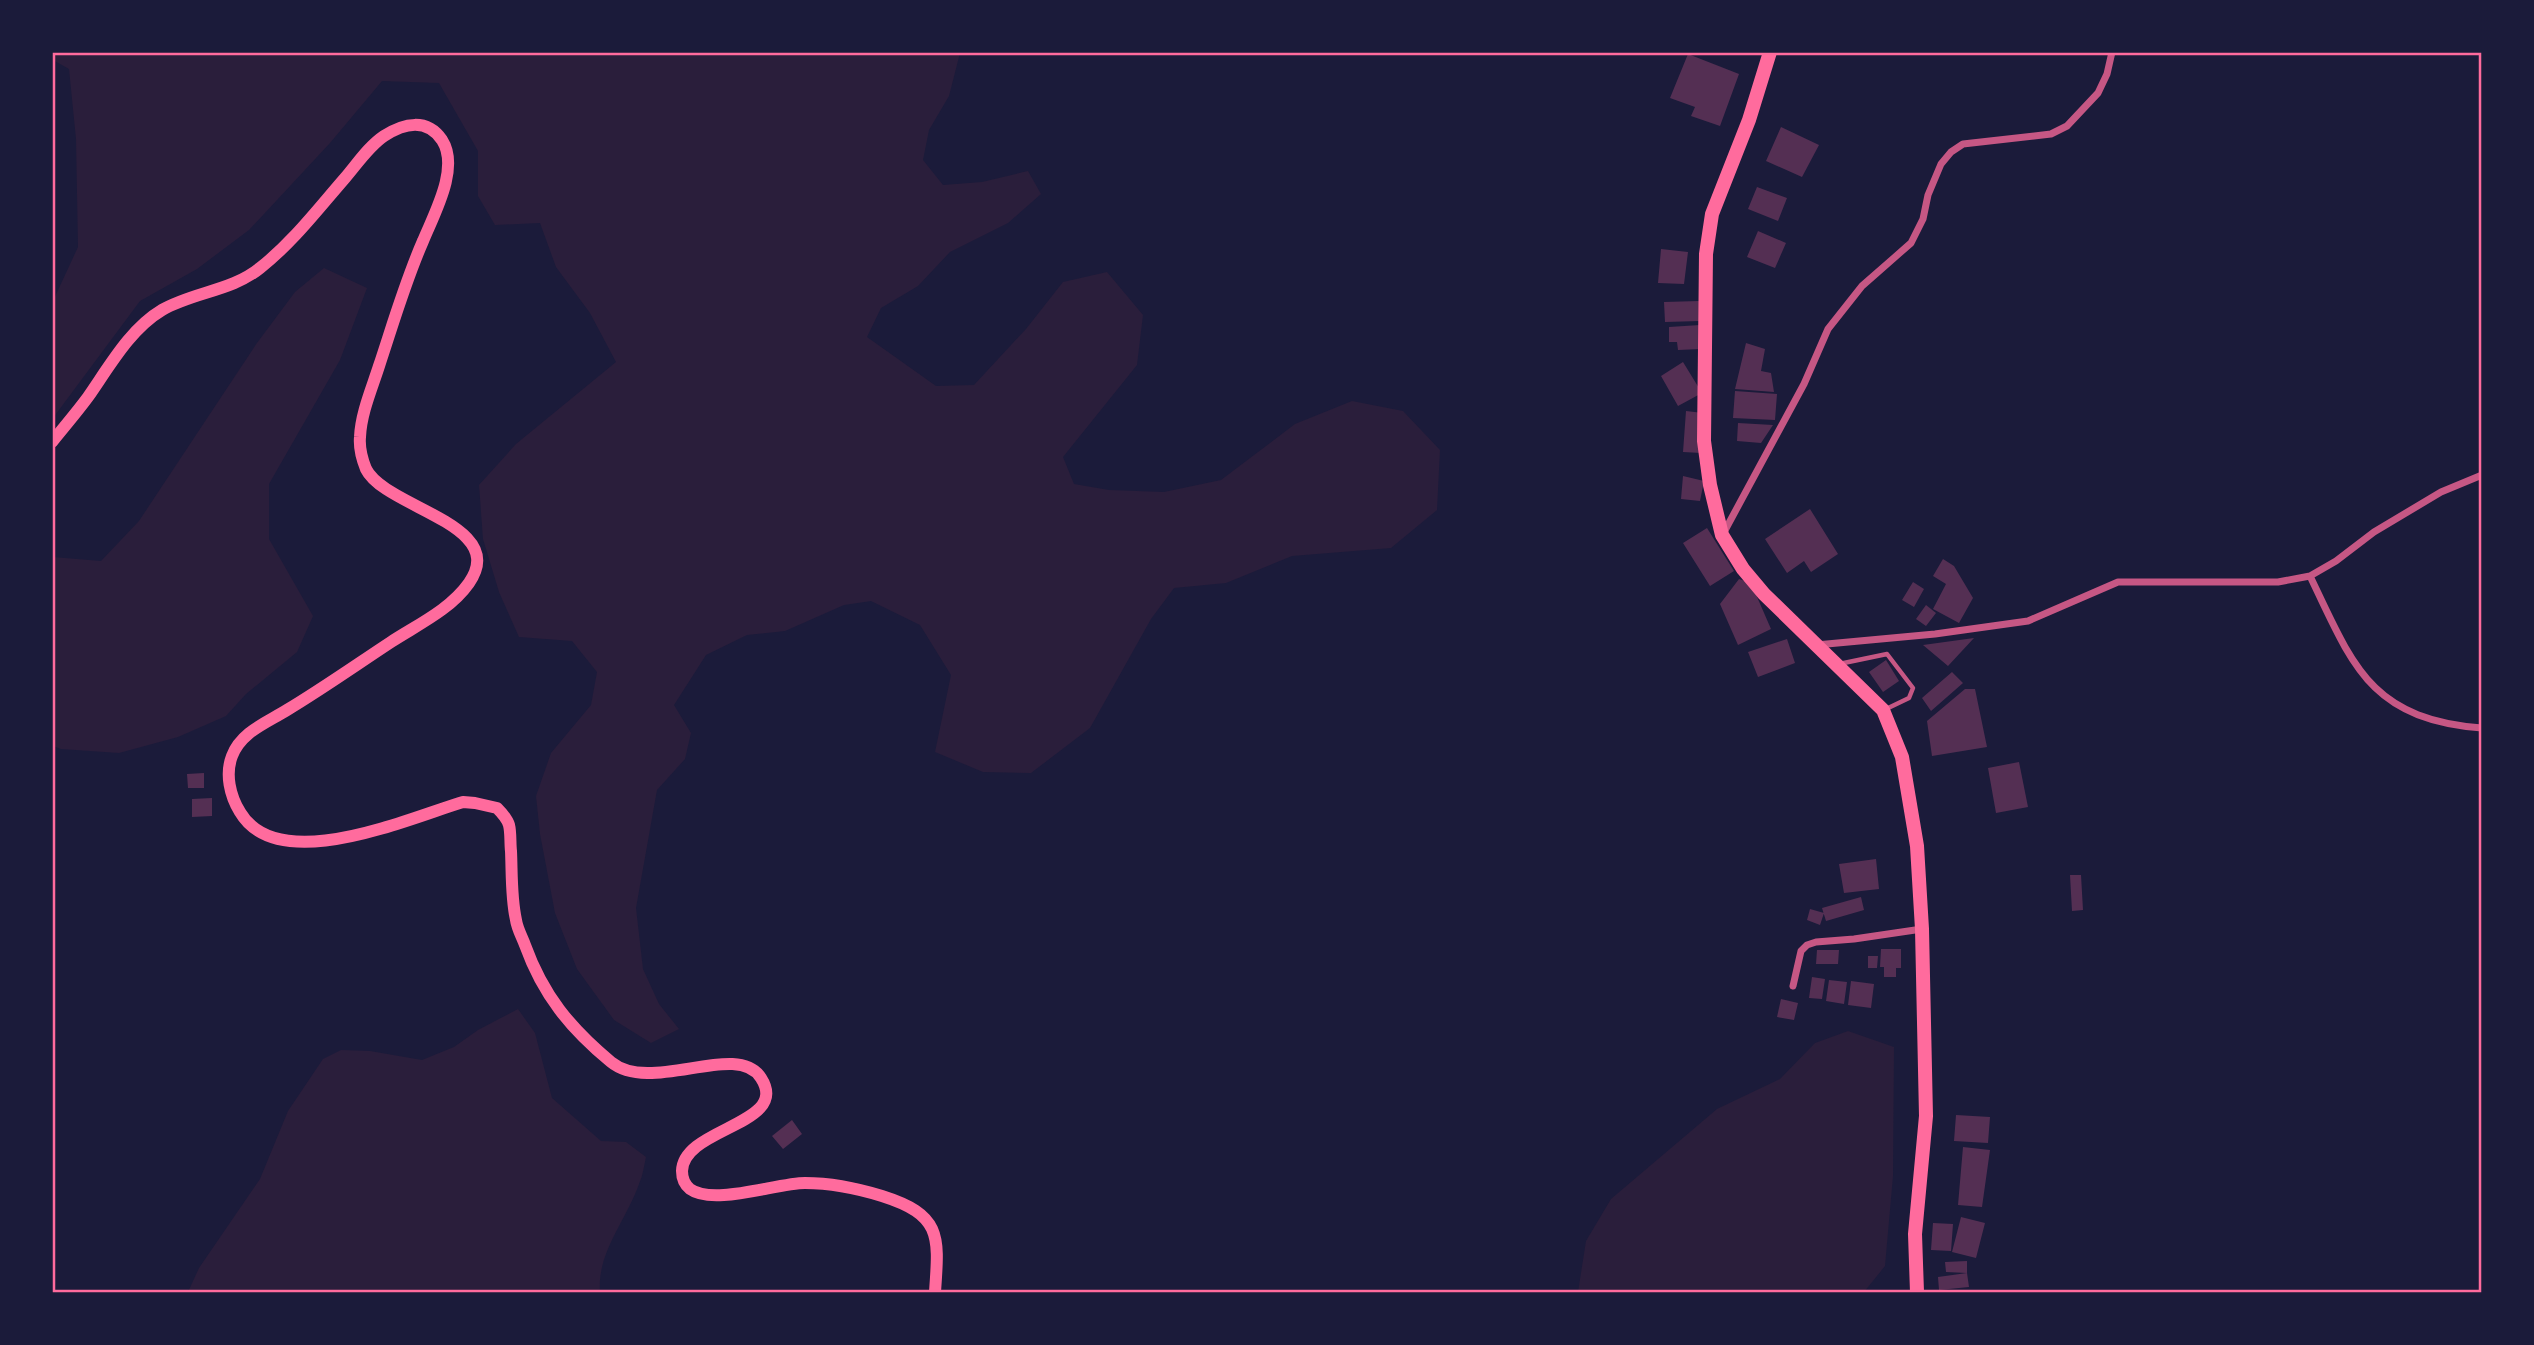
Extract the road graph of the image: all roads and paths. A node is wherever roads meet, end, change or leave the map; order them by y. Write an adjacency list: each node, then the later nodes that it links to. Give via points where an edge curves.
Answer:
1 (1770, 52): 5 (highway, via 1712,214 1706,254 1704,441)
2 (2112, 52): 5 (street, via 2098,93 2067,126 2051,134 1963,144 1941,164 1911,243 1862,286 1828,329 1804,384)
3 (52, 442): 13 (main road, via 137,331 158,312 258,270 295,236 382,138 415,124 439,136 449,163 443,194 409,274 365,409 361,454 368,473 381,488 462,532 474,547 471,581 442,610 249,732 233,754 228,772 231,793 242,816 262,832 310,842 332,842 463,803 497,808 509,825 516,921 528,955 551,1001 582,1035 614,1065 636,1072 658,1074 732,1063 753,1068 762,1079 765,1101 757,1113 692,1149 683,1161 688,1187 723,1195 801,1183 838,1184 910,1205 930,1224 936,1237)
4 (2482, 475): 6 (street, via 2441,492)
5 (1722, 535): 7 (highway, via 1757,586)
6 (2310, 576): 7 (street, via 2278,582 2118,582 2028,621); 10 (street, via 2346,652 2392,703 2450,726)
7 (1815, 645): 8 (highway)
8 (1835, 665): 9 (highway); 9 (lane, via 1882,653 1890,656 1913,688 1909,698)
9 (1883, 710): 11 (highway, via 1902,757 1917,846)
10 (2482, 728)
11 (1922, 929): 12 (street, via 1807,945 1801,951); 14 (highway, via 1926,1116 1915,1234)
12 (1793, 986)
13 (935, 1293)
14 (1917, 1293)

